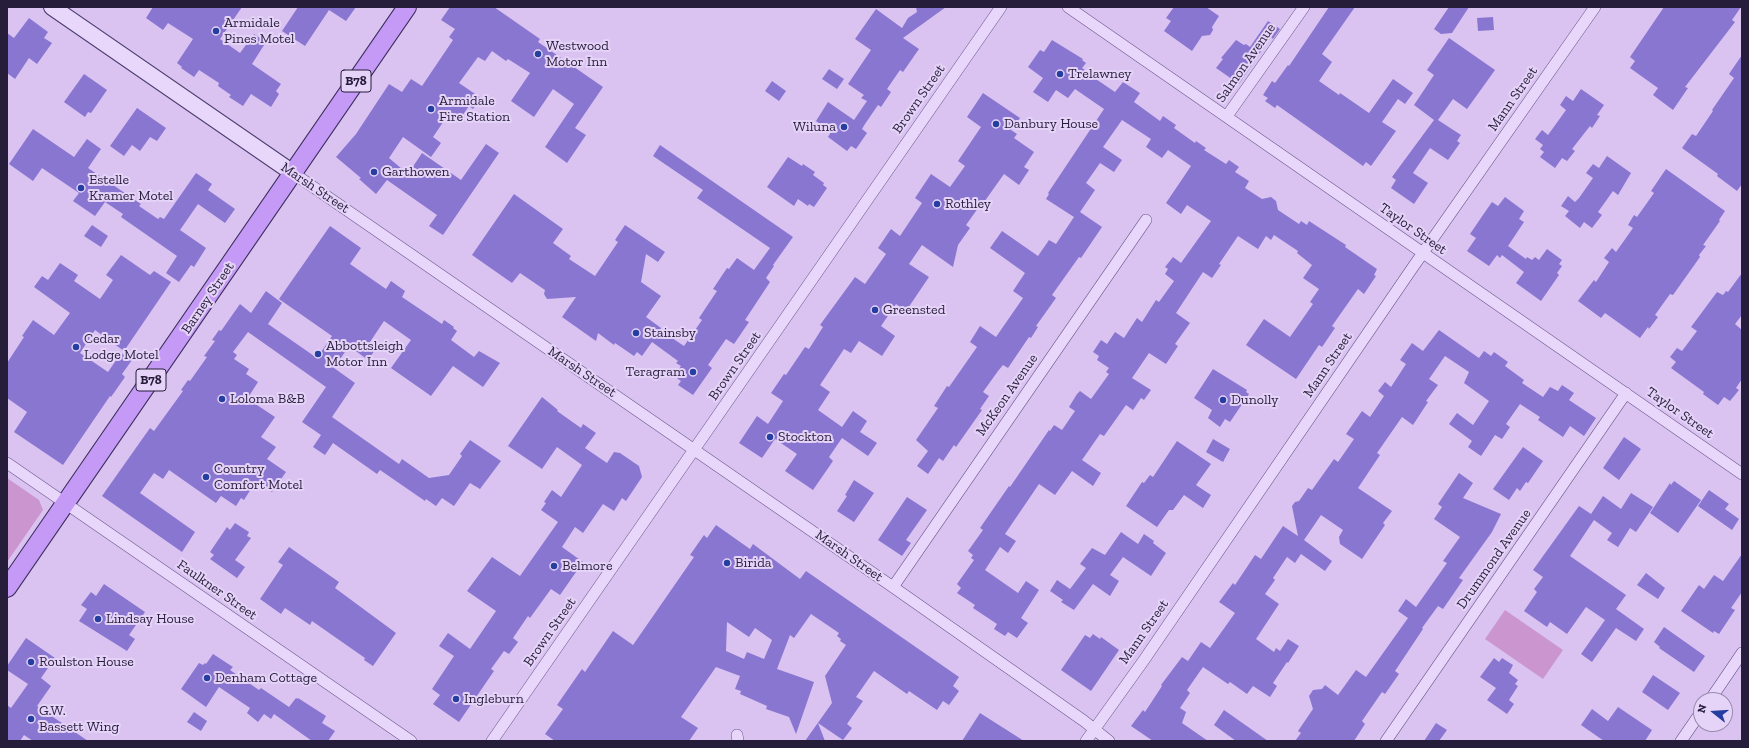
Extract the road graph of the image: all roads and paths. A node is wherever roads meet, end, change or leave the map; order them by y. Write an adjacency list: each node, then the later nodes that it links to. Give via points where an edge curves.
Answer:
1 (52, 7): 8 (main road, Marsh Street)
2 (407, 7): 8 (main road, Barney Street / B78)
3 (1001, 7): 12 (street, Brown Street)
4 (1068, 7): 7 (street, Taylor Street)
5 (1304, 7): 7 (street, Salmon Avenue)
6 (1595, 7): 10 (street, Mann Street)
7 (1227, 116): 10 (street, Taylor Street)
8 (293, 173): 12 (street, Marsh Street); 15 (main road, Barney Street / B78)
9 (1146, 220): 16 (street, McKeon Avenue)
10 (1422, 254): 11 (street, Taylor Street); 21 (street, Mann Street)
11 (1626, 393): 14 (street, Taylor Street); 26 (street, Drummond Avenue)
12 (695, 449): 16 (street, Marsh Street); 23 (street, Brown Street)
13 (7, 463): 15 (street, Faulkner Street)
14 (1742, 474)
15 (66, 504): 17 (main road, Barney Street / B78); 22 (street, Faulkner Street)
16 (893, 587): 21 (street, Marsh Street)
17 (7, 588)
18 (1742, 653): 19 (street)
19 (1715, 692)
20 (1693, 724): 27 (street)
21 (1094, 729): 24 (street, Mann Street); 25 (street, Marsh Street)
22 (411, 741)
23 (492, 741)
24 (1086, 741)
25 (1109, 741)
26 (1386, 741)
27 (1681, 741)

